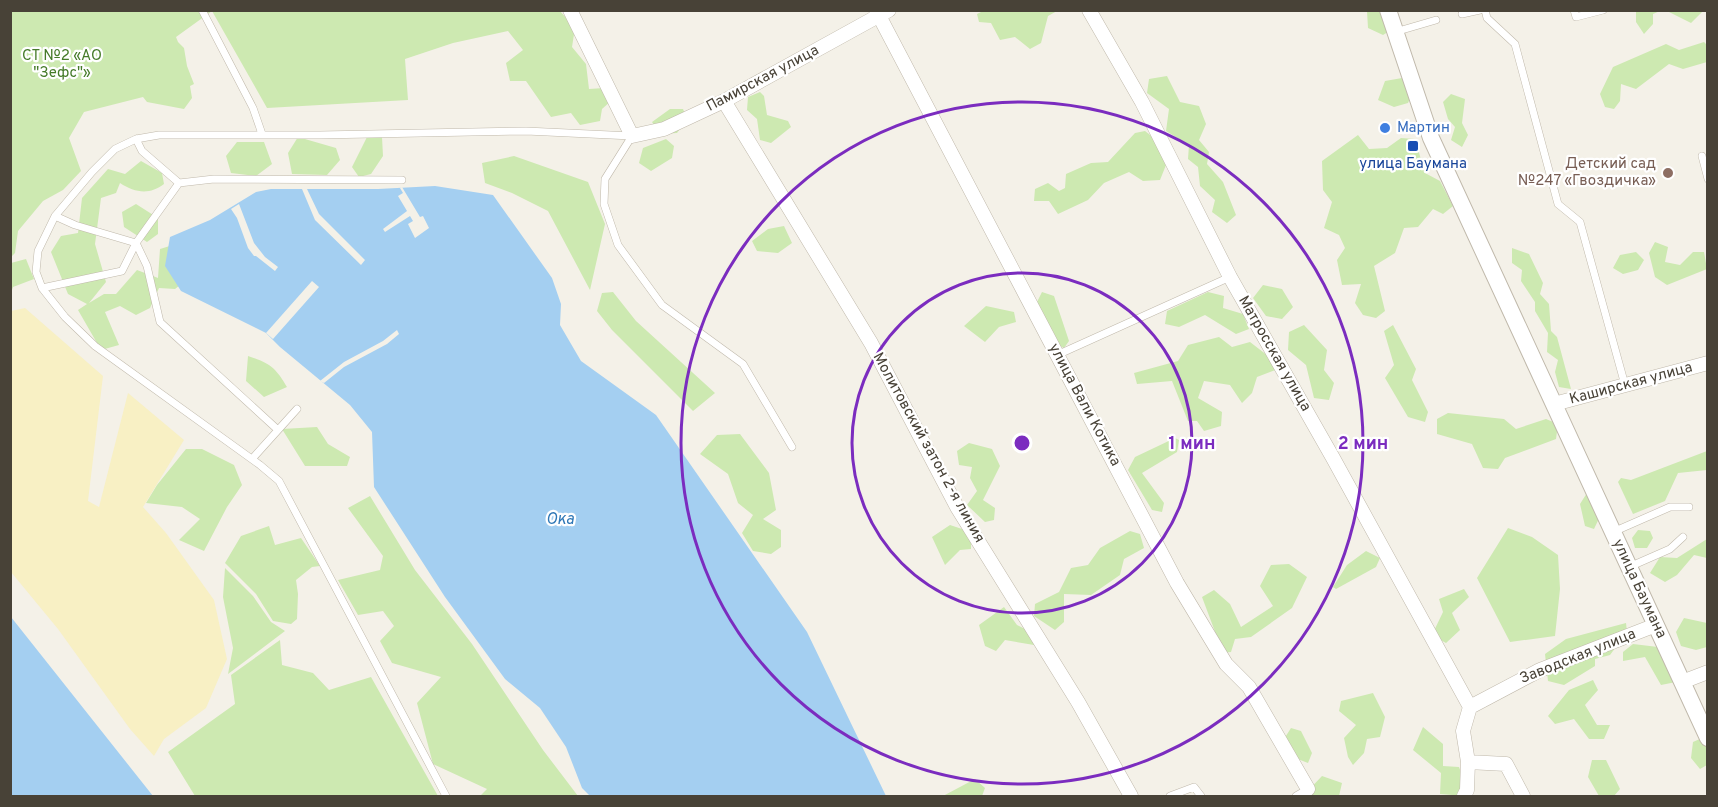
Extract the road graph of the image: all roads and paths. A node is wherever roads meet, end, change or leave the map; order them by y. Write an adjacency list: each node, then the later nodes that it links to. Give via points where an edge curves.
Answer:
1 (202, 10): 14 (lane, via 253,108)
2 (570, 10): 15 (street)
3 (1089, 10): 23 (street, Матросская улица, via 1142,102)
4 (1388, 10): 12 (street, улица Баумана)
5 (1480, 10): 10 (lane)
6 (1485, 10): 27 (lane, via 1487,18 1515,44 1558,204 1580,222)
7 (1575, 10): 8 (lane, via 1576,17)
8 (1603, 10)
9 (881, 12): 13 (street, Памирская улица); 25 (street, улица Вали Котика)
10 (1462, 14)
11 (1436, 21): 12 (lane)
12 (1395, 32): 28 (street, улица Баумана, via 1431,138)
13 (724, 101): 15 (street, Памирская улица, via 664,129); 45 (street, Молитовский затон 2-я линия, via 871,343 957,507 1078,702)
14 (262, 134): 15 (lane, via 526,131); 16 (lane, via 159,135)
15 (632, 136): 31 (lane, via 605,179 604,204 618,245 662,305 743,364)
16 (136, 139): 20 (lane, via 142,151); 21 (lane, via 115,149)
17 (1702, 156): 18 (lane)
18 (1707, 179)
19 (402, 180): 20 (lane, via 214,179)
20 (179, 183): 22 (lane)
21 (55, 216): 22 (lane); 24 (lane, via 38,251 36,272)
22 (136, 243): 24 (lane, via 122,271); 30 (lane, via 147,266 160,322)
23 (1230, 277): 25 (lane); 40 (street, Матросская улица)
24 (42, 288): 32 (lane, via 95,346)
25 (1057, 355): 43 (street, улица Вали Котика, via 1177,583 1226,664 1250,687)
26 (1707, 363): 27 (street, Каширская улица)
27 (1625, 385): 28 (street, Каширская улица)
28 (1554, 404): 34 (street, улица Баумана)
29 (297, 409): 30 (lane)
30 (278, 430): 32 (lane)
31 (792, 447)
32 (252, 459): 44 (lane, via 279,481)
33 (1689, 507): 34 (lane, via 1670,507)
34 (1613, 532): 36 (street, улица Баумана)
35 (1683, 537): 36 (lane, via 1670,549)
36 (1629, 567): 37 (street, улица Баумана)
37 (1656, 625): 39 (street, улица Баумана); 40 (street, Заводская улица, via 1540,670)
38 (1707, 672): 39 (street)
39 (1682, 682): 41 (street, улица Баумана)
40 (1470, 707): 42 (street, via 1463,731)
41 (1707, 738)
42 (1468, 762): 48 (street); 49 (street, via 1506,764)
43 (1302, 793)
44 (446, 796)
45 (1131, 796)
46 (1170, 796): 47 (lane, via 1194,787)
47 (1201, 796)
48 (1464, 796)
49 (1524, 796)

